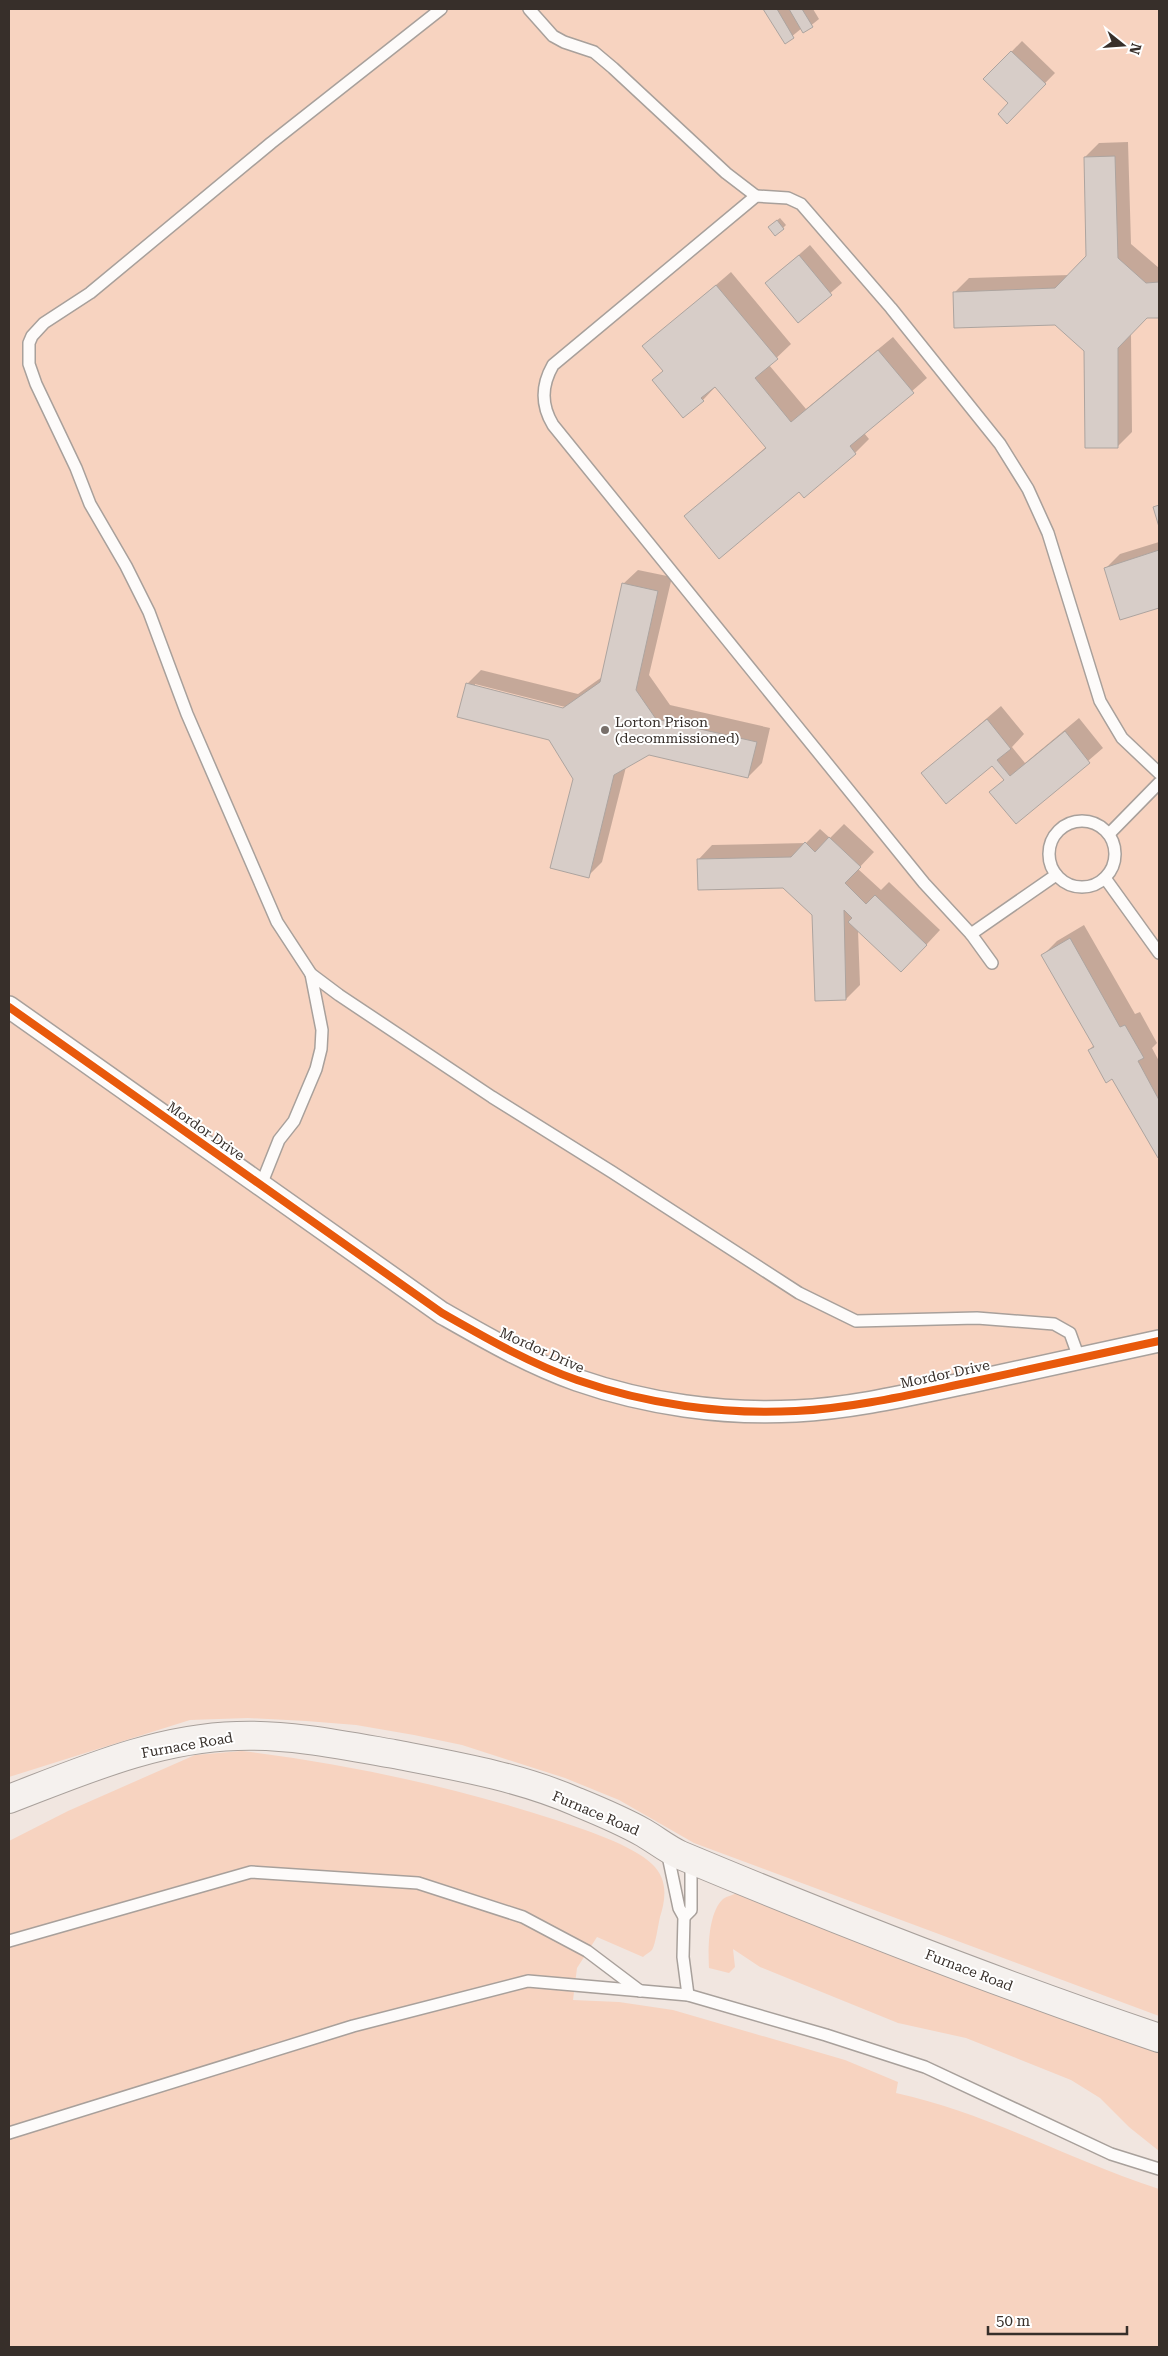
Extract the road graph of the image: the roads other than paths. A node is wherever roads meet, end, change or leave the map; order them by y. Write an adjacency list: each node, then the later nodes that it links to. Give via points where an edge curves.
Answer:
1 (442, 9): 12 (lane, via 271,143 90,293 44,323 29,343 29,364 36,384 90,504 148,612 187,714 277,922)
2 (529, 9): 3 (lane, via 552,36 594,52)
3 (756, 196): 4 (lane, via 788,198 801,204 812,215 1000,444 1028,489 1048,533 1100,701 1122,738); 9 (lane, via 553,365 544,386 547,414 924,883)
4 (1159, 773)
5 (1159, 783): 6 (lane)
6 (1109, 834): 7 (lane, via 1102,826 1082,820 1062,827 1052,840 1048,855); 8 (lane, via 1114,843 1115,862)
7 (1056, 875): 8 (lane, via 1064,883 1085,888); 9 (lane)
8 (1105, 878): 10 (lane)
9 (971, 934): 11 (lane)
10 (1159, 953)
11 (992, 963)
12 (311, 974): 14 (lane, via 322,1030 321,1049 294,1121 279,1140); 16 (lane, via 492,1097 799,1293 841,1316 864,1322 977,1318 1054,1324 1070,1333)
13 (9, 1008): 14 (street, Mordor Drive)
14 (261, 1184): 16 (street, Mordor Drive, via 442,1312 500,1347 577,1380 655,1400 744,1411 838,1408)
15 (1159, 1341): 16 (street, Mordor Drive)
16 (1079, 1358)
17 (9, 1799): 18 (main road, Furnace Road, via 92,1767 158,1747 217,1737 272,1736 438,1762 515,1781 576,1801)
18 (666, 1847): 19 (main road, Furnace Road); 20 (lane, via 679,1908)
19 (691, 1859): 20 (lane, via 691,1910); 24 (main road, Furnace Road, via 860,1929)
20 (684, 1917): 23 (lane, via 683,1957)
21 (9, 1941): 22 (lane, via 251,1872 418,1883 523,1918 587,1951)
22 (640, 1991): 23 (lane); 25 (lane, via 528,1981 353,2026)
23 (688, 1995): 26 (lane, via 925,2067 1111,2154)
24 (1159, 2038)
25 (9, 2133)
26 (1159, 2169)

